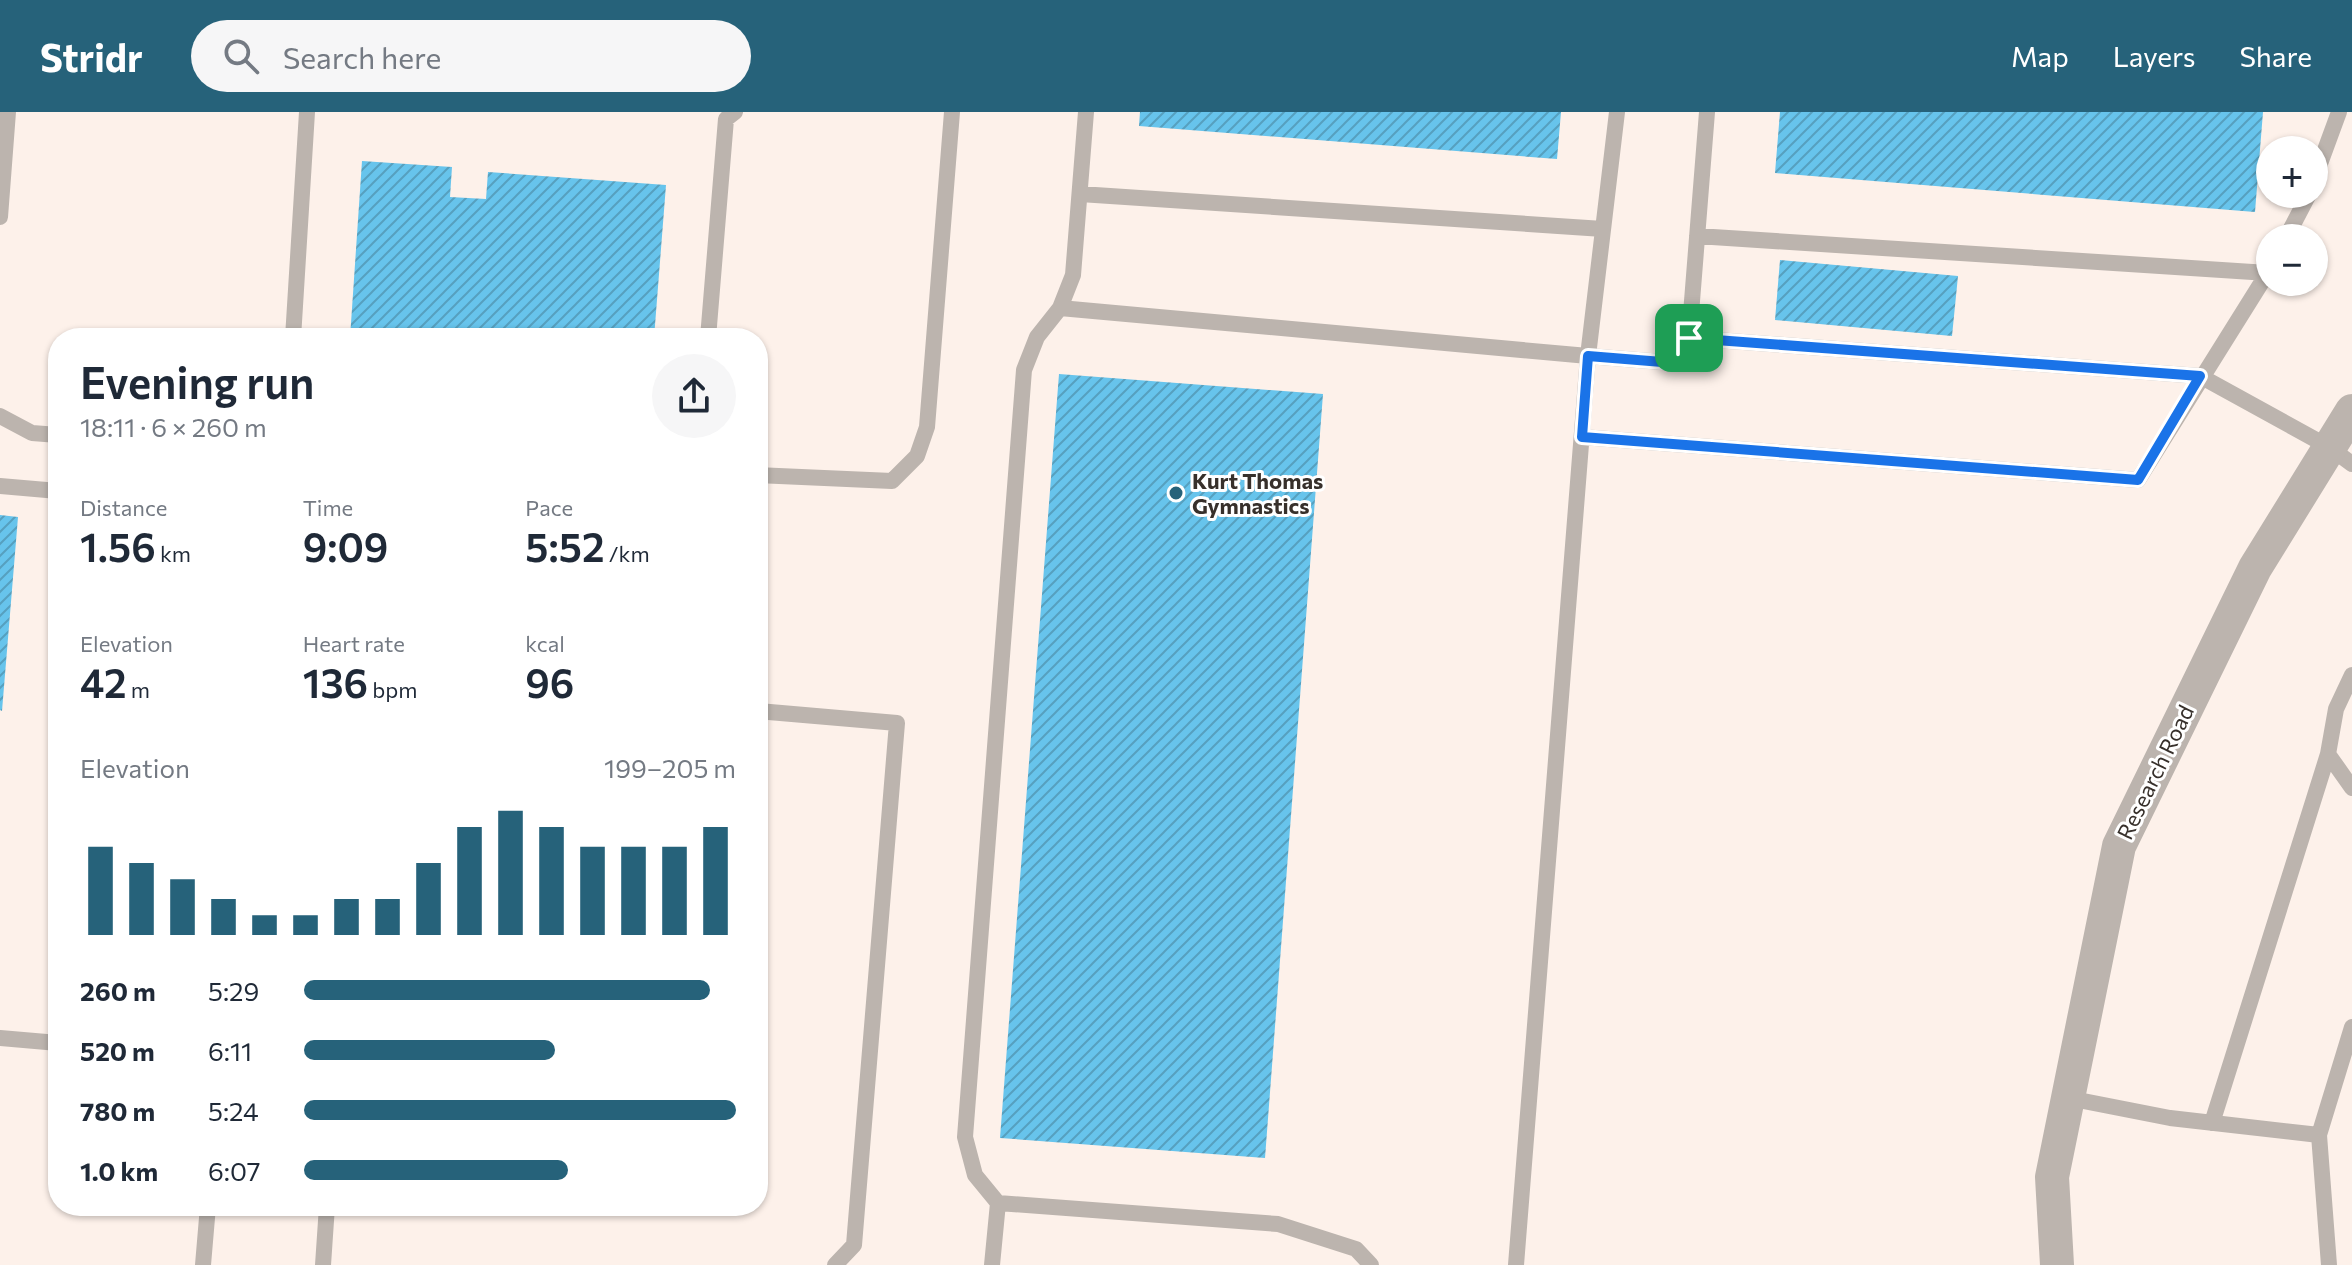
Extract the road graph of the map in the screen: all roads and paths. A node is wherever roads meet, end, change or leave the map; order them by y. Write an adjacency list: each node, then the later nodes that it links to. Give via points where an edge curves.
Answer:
1 (8, 112): 11 (lane)
2 (307, 112): 17 (lane)
3 (735, 112): 18 (lane, via 726,119)
4 (952, 112): 27 (lane, via 927,427 917,456 892,481)
5 (1086, 112): 10 (lane)
6 (1617, 112): 12 (lane)
7 (1707, 112): 13 (lane)
8 (2339, 112): 9 (lane)
9 (2328, 142)
10 (1080, 194): 12 (lane); 16 (lane, via 1073,275)
11 (0, 217)
12 (1603, 229): 20 (lane)
13 (1697, 236): 14 (lane); 19 (lane)
14 (2256, 270)
15 (2256, 291): 21 (lane)
16 (1060, 308): 20 (lane); 40 (lane, via 1037,337 1024,370 965,1137 975,1175)
17 (294, 328)
18 (709, 328)
19 (1689, 338): 20 (lane, via 1687,364); 21 (lane)
20 (1588, 356): 25 (lane)
21 (2200, 376): 25 (lane, via 2138,480); 26 (lane)
22 (2352, 411): 26 (street, Research Road)
23 (0, 416): 24 (lane, via 32,433)
24 (48, 434)
25 (1582, 437): 48 (lane)
26 (2341, 456): 37 (street, Research Road, via 2255,568 2119,846)
27 (768, 475)
28 (0, 486): 29 (lane)
29 (48, 490)
30 (2352, 675): 32 (lane, via 2336,709)
31 (768, 712): 45 (lane, via 897,723 854,1245)
32 (2328, 754): 33 (lane); 38 (lane)
33 (2352, 788)
34 (2352, 1027): 39 (lane)
35 (0, 1038): 36 (lane)
36 (48, 1042)
37 (2068, 1098): 38 (lane); 49 (street, Research Road, via 2052,1177)
38 (2212, 1123): 39 (lane)
39 (2319, 1135): 50 (lane)
40 (998, 1203): 46 (lane); 47 (lane, via 1278,1224 1356,1249)
41 (207, 1216): 43 (lane)
42 (326, 1216): 44 (lane)
43 (203, 1265)
44 (323, 1265)
45 (835, 1265)
46 (992, 1265)
47 (1371, 1265)
48 (1516, 1265)
49 (2057, 1265)
50 (2329, 1265)

